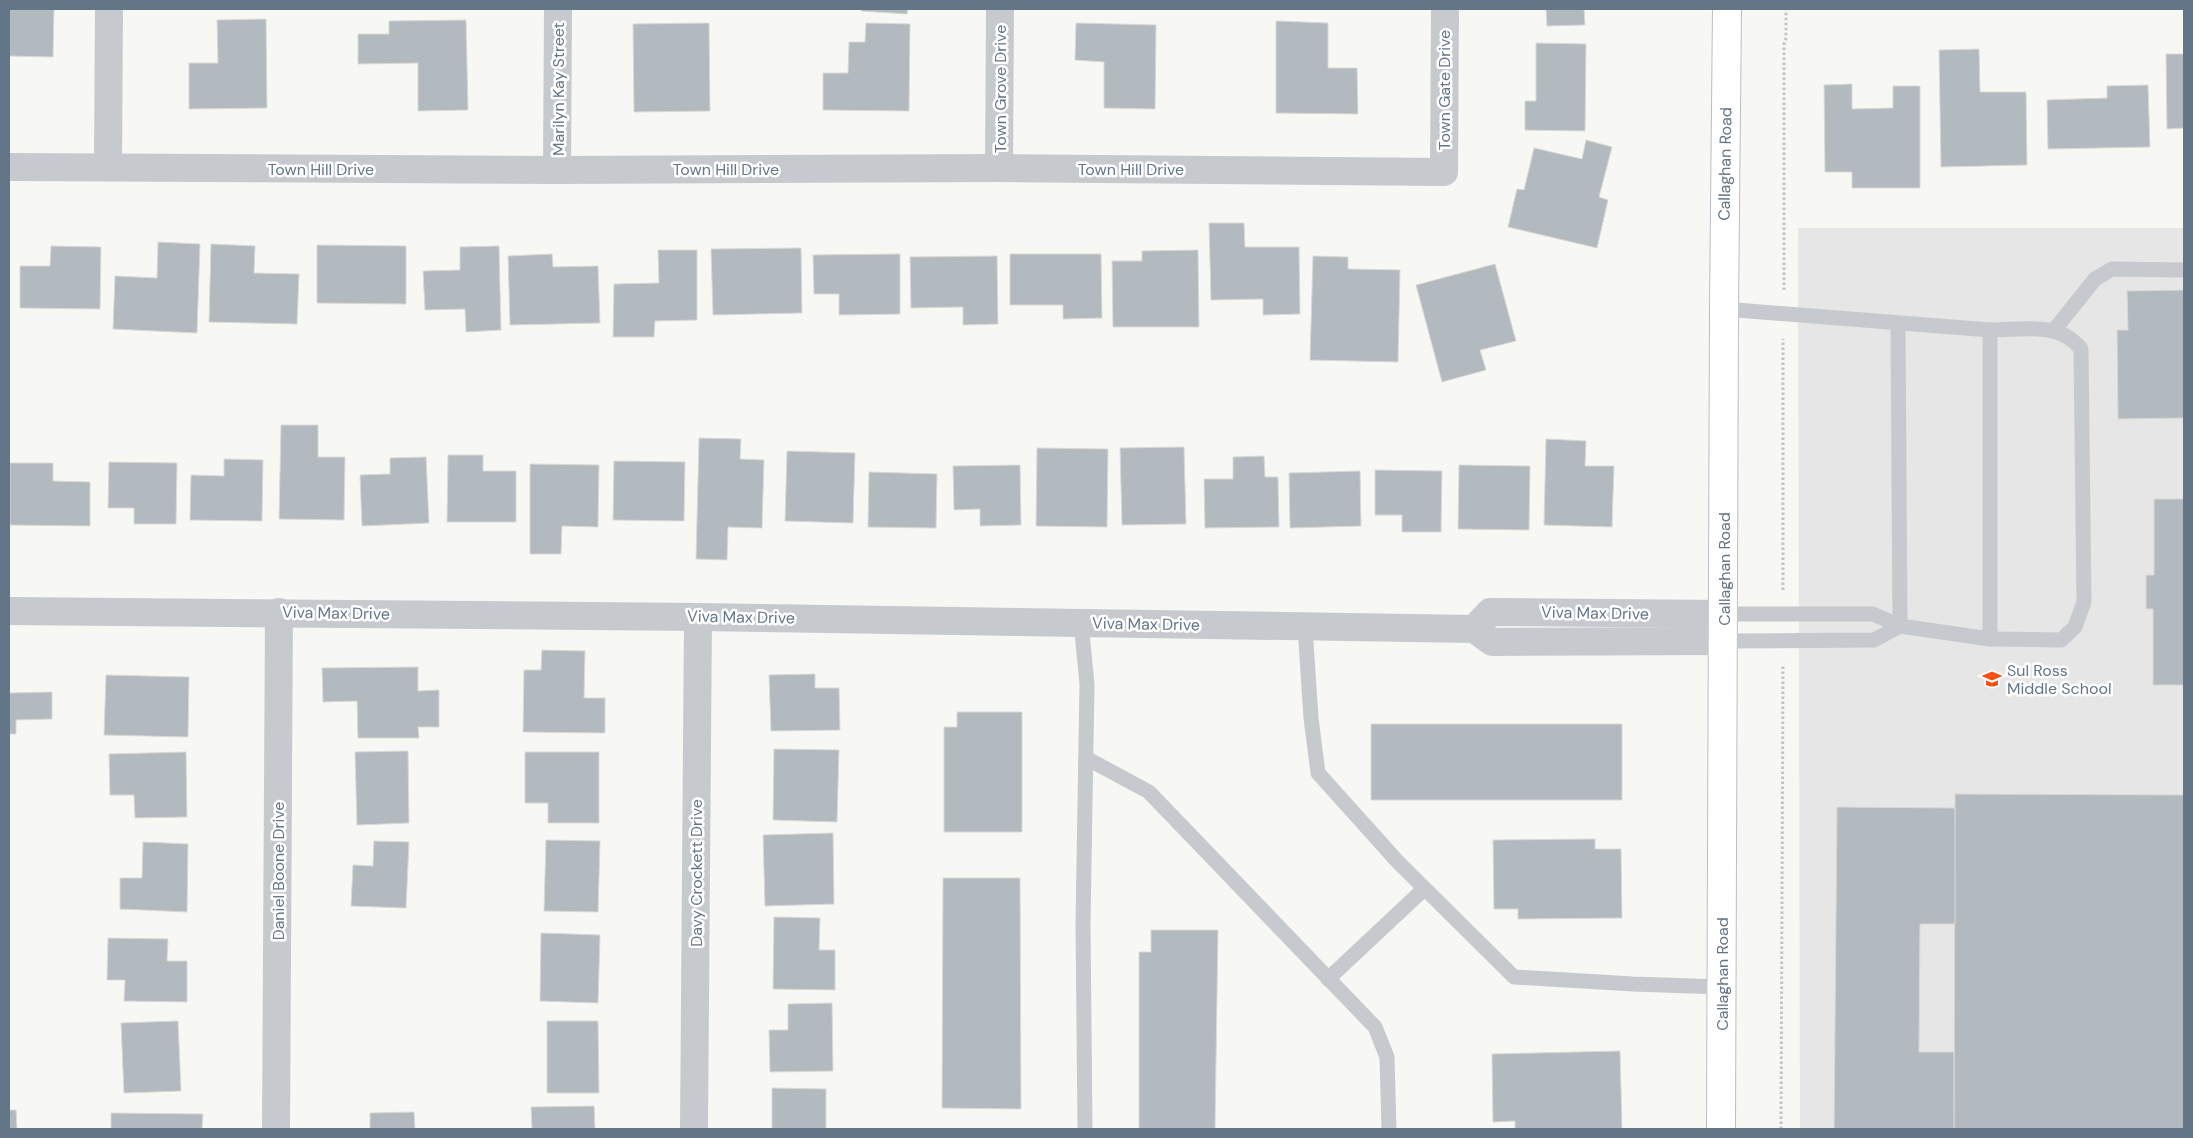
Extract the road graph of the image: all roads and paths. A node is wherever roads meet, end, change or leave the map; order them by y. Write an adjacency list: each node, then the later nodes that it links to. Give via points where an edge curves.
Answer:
1 (110, 9): 9 (street)
2 (558, 9): 11 (street, Marilyn Kay Street)
3 (1000, 9): 10 (street, Town Grove Drive)
4 (1445, 9): 12 (street, Town Gate Drive)
5 (1727, 9): 14 (main road, Callaghan Road)
6 (1786, 9): 7 (path)
7 (1786, 38)
8 (9, 167): 9 (street, Town Hill Drive)
9 (108, 167): 11 (street, Town Hill Drive)
10 (1000, 168): 11 (street, Town Hill Drive); 12 (street, Town Hill Drive)
11 (557, 170)
12 (1444, 172)
13 (2184, 270): 16 (lane, via 2112,269 2095,279)
14 (1724, 309): 15 (lane); 20 (main road, Callaghan Road)
15 (1898, 324): 17 (lane); 23 (lane)
16 (2054, 329): 17 (lane); 26 (lane, via 2073,338 2081,349 2084,602 2074,627 2061,640)
17 (1990, 330): 26 (lane)
18 (9, 611): 19 (street, Viva Max Drive)
19 (280, 612): 21 (street, Viva Max Drive); 33 (street, Daniel Boone Drive)
20 (1724, 614): 23 (lane, via 1873,614); 25 (street, Viva Max Drive, via 1490,612); 27 (main road, Callaghan Road)
21 (698, 617): 22 (street, Viva Max Drive); 34 (street, Davy Crockett Drive)
22 (1081, 623): 24 (street, Viva Max Drive); 29 (lane, via 1086,684)
23 (1900, 626): 26 (lane); 27 (lane, via 1874,640)
24 (1305, 627): 25 (street, Viva Max Drive); 30 (lane, via 1310,718 1318,772)
25 (1474, 629): 27 (street, Viva Max Drive, via 1492,642)
26 (1990, 639)
27 (1724, 641): 32 (main road, Callaghan Road)
28 (1783, 670): 38 (path)
29 (1086, 758): 31 (lane, via 1149,792); 35 (lane, via 1083,924)
30 (1424, 889): 31 (lane); 32 (lane, via 1514,976)
31 (1328, 979): 36 (lane, via 1375,1027 1387,1057)
32 (1722, 987): 37 (main road, Callaghan Road)
33 (276, 1129)
34 (694, 1129)
35 (1085, 1129)
36 (1389, 1129)
37 (1721, 1129)
38 (1781, 1129)

